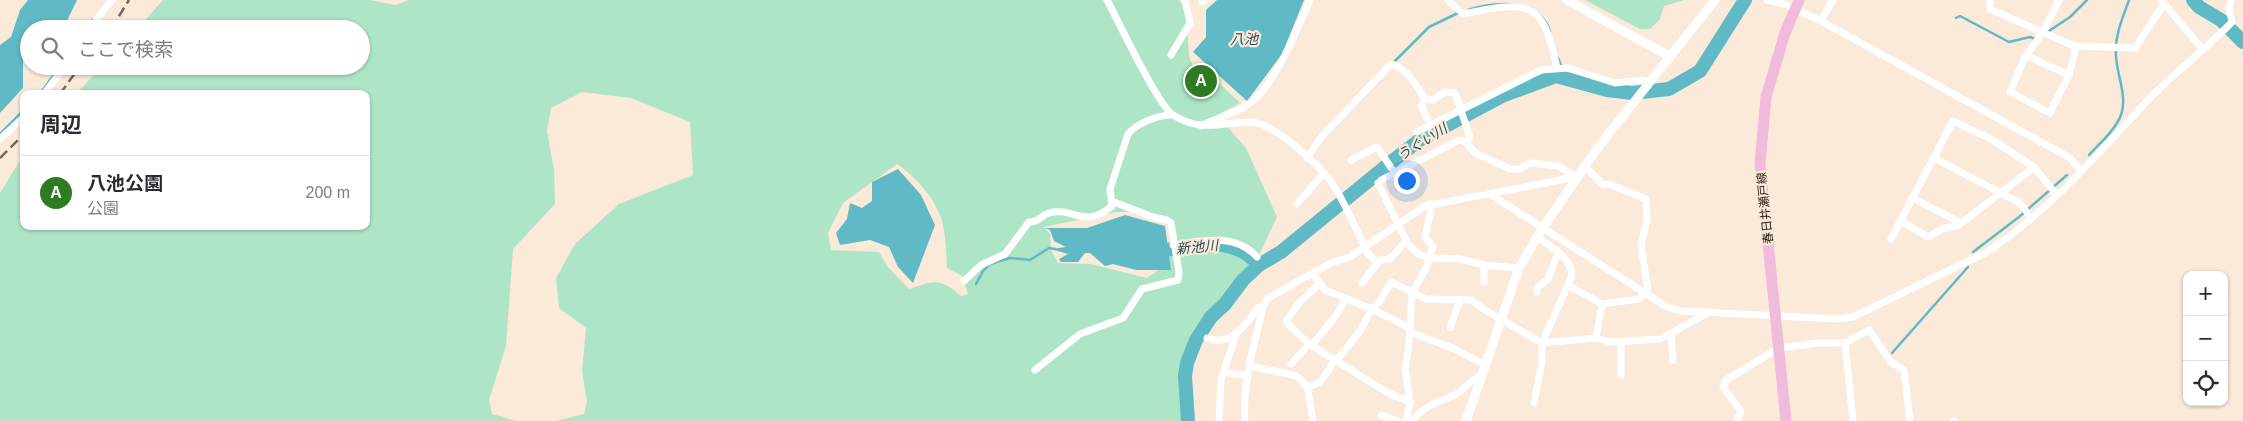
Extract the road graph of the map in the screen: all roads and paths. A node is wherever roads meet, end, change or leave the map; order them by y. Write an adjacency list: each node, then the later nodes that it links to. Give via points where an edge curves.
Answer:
1 (112, 0): 15 (street)
2 (1107, 0): 30 (street, via 1153,88)
3 (1185, 0): 20 (street, via 1190,23)
4 (1310, 0): 33 (street, via 1284,57 1261,92 1236,112)
5 (1448, 0): 23 (street, via 1462,14 1503,3 1536,9 1546,24)
6 (1567, 0): 22 (street)
7 (1715, 0): 22 (street)
8 (1767, 0): 14 (street)
9 (1833, 0): 16 (street)
10 (1990, 0): 17 (street, via 1990,9)
11 (2059, 0): 17 (street)
12 (2231, 0): 19 (street, via 2232,22)
13 (2163, 2): 18 (street, via 2135,48); 19 (street)
14 (1797, 4): 16 (street); 84 (main road, 春日井瀬戸線, via 1775,64 1762,130 1760,164)
15 (96, 20)
16 (1821, 21): 43 (street, via 2070,158)
17 (2043, 32): 18 (street); 21 (street)
18 (2076, 46): 25 (street)
19 (2203, 50): 43 (street, via 2149,99)
20 (1171, 55)
21 (2026, 55): 25 (street); 25 (street, via 2010,92 2050,113)
22 (1669, 56): 26 (street)
23 (1556, 68): 26 (street, via 1568,68 1615,83); 29 (street, via 1528,75)
24 (58, 75): 27 (street)
25 (2069, 76)
26 (1648, 82): 40 (street)
27 (47, 90)
28 (1425, 100): 29 (street, via 1433,100 1445,92 1455,93); 32 (street, via 1421,106); 37 (street, via 1406,72 1390,64 1322,136)
29 (1461, 108): 32 (street); 36 (street, via 1470,137)
30 (1172, 114): 33 (street); 50 (street, via 1134,127 1128,134 1110,189)
31 (20, 121): 35 (street)
32 (1430, 124): 34 (street)
33 (1200, 126): 37 (street, via 1252,122 1267,126)
34 (1417, 132)
35 (0, 139)
36 (1466, 142): 45 (street, via 1475,153 1510,169 1520,169 1530,163 1559,166); 56 (street, via 1456,141 1380,182)
37 (1307, 158): 44 (street)
38 (1934, 158): 41 (street, via 1953,121 1991,139); 47 (street); 49 (street)
39 (1351, 160): 42 (street, via 1377,147)
40 (1584, 166): 45 (street); 77 (street, via 1604,185 1609,184 1646,199 1647,220 1642,245)
41 (2034, 167): 47 (street); 48 (street)
42 (1392, 169)
43 (2081, 171): 48 (street)
44 (1324, 173): 51 (street); 62 (street)
45 (1576, 176): 46 (street); 57 (street)
46 (1488, 193): 52 (street); 57 (street)
47 (2001, 193): 53 (street, via 2020,203); 55 (street)
48 (2056, 194): 53 (street)
49 (1912, 198): 54 (street); 55 (street)
50 (1114, 202): 61 (street, via 1167,220 1171,223); 70 (street, via 1103,214 1093,217 1050,213 1038,222 1029,222 1006,254 981,265)
51 (1297, 204)
52 (1430, 204): 56 (street); 65 (street, via 1425,238 1433,247)
53 (2031, 218): 84 (street, via 1987,252 1853,317)
54 (1900, 221): 55 (street, via 1928,237); 59 (street)
55 (1961, 223)
56 (1398, 224): 60 (street); 62 (street)
57 (1542, 229): 58 (street); 77 (street)
58 (1537, 238): 63 (street); 68 (street)
59 (1891, 239)
60 (1406, 242): 65 (street, via 1418,254); 66 (street, via 1390,258)
61 (1173, 245): 64 (street, via 1230,240); 102 (street, via 1178,280 1142,289 1123,318 1080,334)
62 (1364, 248): 66 (street); 69 (street)
63 (1558, 252): 74 (street, via 1572,270); 75 (street, via 1548,279 1537,288)
64 (1257, 256)
65 (1428, 258): 67 (street); 76 (street)
66 (1377, 263): 72 (street)
67 (1484, 265): 68 (street); 71 (street)
68 (1519, 268): 85 (street)
69 (1312, 273): 73 (street); 81 (street, via 1268,298)
70 (964, 281)
71 (1484, 282)
72 (1362, 283)
73 (1319, 284): 79 (street); 95 (street, via 1287,320)
74 (1569, 286): 80 (street); 92 (street)
75 (1537, 292)
76 (1412, 293): 78 (street, via 1426,299); 82 (street, via 1392,282); 87 (street)
77 (1646, 294): 80 (street, via 1639,299); 83 (street, via 1667,307 1681,311)
78 (1460, 298): 85 (street, via 1472,300); 86 (street)
79 (1345, 300): 82 (street); 95 (street)
80 (1602, 304): 91 (street)
81 (1263, 306): 88 (street); 101 (street)
82 (1372, 308): 87 (street); 97 (street, via 1360,330)
83 (1710, 312): 84 (street); 89 (street)
84 (1776, 315): 96 (main road, 春日井瀬戸線)
85 (1502, 318): 92 (street); 100 (street)
86 (1450, 328)
87 (1410, 330): 100 (street); 108 (street, via 1405,370)
88 (1236, 335): 90 (street, via 1224,341); 103 (street)
89 (1671, 335): 93 (street); 98 (street)
90 (1207, 338)
91 (1596, 338): 92 (street); 93 (street)
92 (1542, 342): 109 (street)
93 (1621, 342): 104 (street)
94 (1845, 343): 96 (street); 120 (street); 121 (street, via 1869,330 1891,362 1904,370)
95 (1311, 345): 97 (street); 99 (street)
96 (1779, 348): 118 (street, via 1726,380 1723,387 1740,411); 119 (main road, 春日井瀬戸線)
97 (1336, 360): 107 (street, via 1323,380); 108 (street, via 1388,393)
98 (1673, 360)
99 (1291, 364)
100 (1485, 365): 106 (street)
101 (1250, 366): 105 (street); 107 (street, via 1297,376)
102 (1035, 370)
103 (1224, 372): 105 (street); 112 (street)
104 (1621, 375)
105 (1248, 376): 113 (street)
106 (1481, 376): 116 (street, via 1458,392 1433,403 1418,413); 117 (street)
107 (1307, 386): 111 (street)
108 (1410, 402): 115 (street)
109 (1534, 403)
110 (1381, 415): 114 (street)
111 (1311, 420)
112 (1219, 421)
113 (1245, 421)
114 (1398, 421)
115 (1406, 421)
116 (1413, 421)
117 (1466, 421)
118 (1737, 421)
119 (1786, 421)
120 (1853, 421)
121 (1910, 421)

